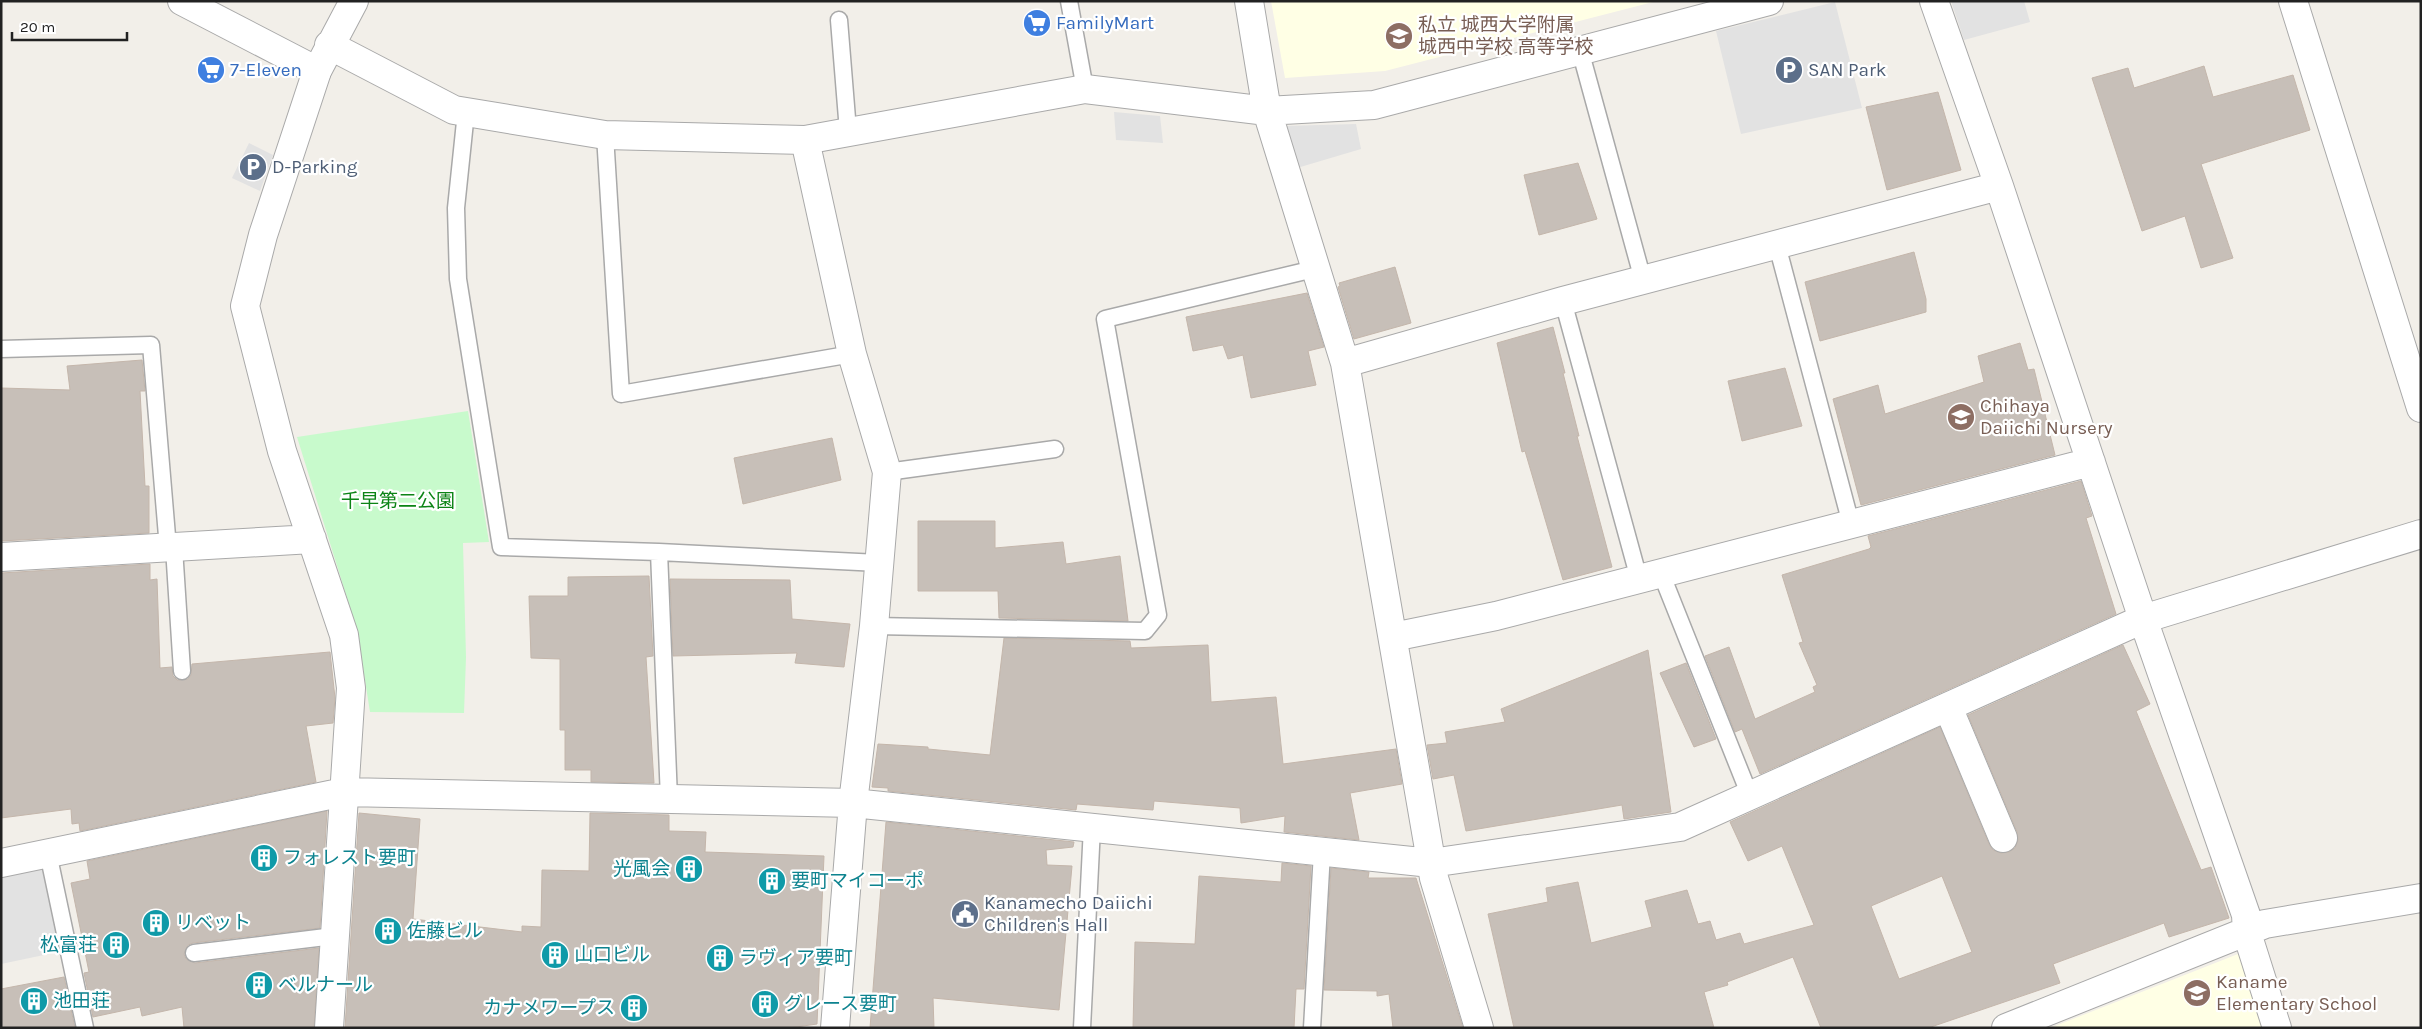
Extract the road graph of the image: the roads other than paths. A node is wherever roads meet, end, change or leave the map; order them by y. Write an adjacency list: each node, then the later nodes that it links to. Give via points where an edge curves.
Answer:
1 (182, 1): 11 (street)
2 (354, 1): 9 (street)
3 (1069, 1): 12 (lane)
4 (1249, 1): 13 (street)
5 (1769, 1): 10 (street)
6 (1934, 1): 18 (street)
7 (2294, 1): 26 (street)
8 (839, 20): 15 (lane)
9 (329, 45): 11 (street); 14 (street, via 454,110)
10 (1580, 50): 13 (street, via 1374,105); 21 (lane)
11 (317, 71): 32 (street, via 263,235 245,306 282,451)
12 (1085, 89): 13 (street); 15 (street)
13 (1267, 111): 20 (street)
14 (466, 112): 16 (street); 34 (lane, via 456,208 458,279 501,546)
15 (848, 131): 17 (street)
16 (605, 135): 17 (street); 24 (lane, via 621,394)
17 (805, 140): 24 (street)
18 (1999, 186): 19 (street); 28 (street)
19 (1776, 245): 21 (street); 30 (lane)
20 (1314, 268): 25 (street); 39 (lane, via 1104,319 1158,615 1145,630)
21 (1643, 280): 22 (street)
22 (1563, 301): 25 (street); 37 (lane)
23 (1, 349): 33 (lane, via 151,345)
24 (852, 354): 29 (street)
25 (1345, 363): 40 (street)
26 (2421, 408)
27 (1055, 448): 29 (lane)
28 (2091, 462): 30 (street); 38 (street)
29 (887, 472): 36 (street)
30 (1851, 524): 37 (street)
31 (2421, 534): 38 (street)
32 (312, 539): 33 (street); 43 (street, via 344,635 351,688)
33 (171, 548): 35 (street); 41 (lane)
34 (659, 552): 36 (lane); 45 (lane)
35 (1, 558)
36 (879, 563): 39 (street)
37 (1650, 576): 40 (street, via 1496,616); 44 (lane)
38 (2143, 619): 42 (street); 54 (street, via 2246,915)
39 (874, 626): 46 (street)
40 (1393, 637): 52 (street)
41 (182, 671)
42 (1948, 707): 44 (street); 48 (street)
43 (344, 792): 45 (street); 50 (street); 55 (street)
44 (1750, 796): 52 (street, via 1680,827)
45 (669, 799): 46 (street)
46 (853, 803): 47 (street); 59 (street)
47 (1092, 827): 49 (street); 60 (lane)
48 (2003, 838)
49 (1322, 852): 52 (street); 61 (lane)
50 (48, 853): 51 (street); 57 (lane)
51 (1, 863)
52 (1431, 863): 62 (street)
53 (2421, 898): 54 (street, via 2265,924)
54 (2247, 933): 63 (street); 64 (street)
55 (334, 936): 56 (lane); 58 (street)
56 (194, 953)
57 (85, 1028)
58 (329, 1028)
59 (835, 1028)
60 (1082, 1028)
61 (1312, 1028)
62 (1479, 1028)
63 (2006, 1028)
64 (2277, 1028)

